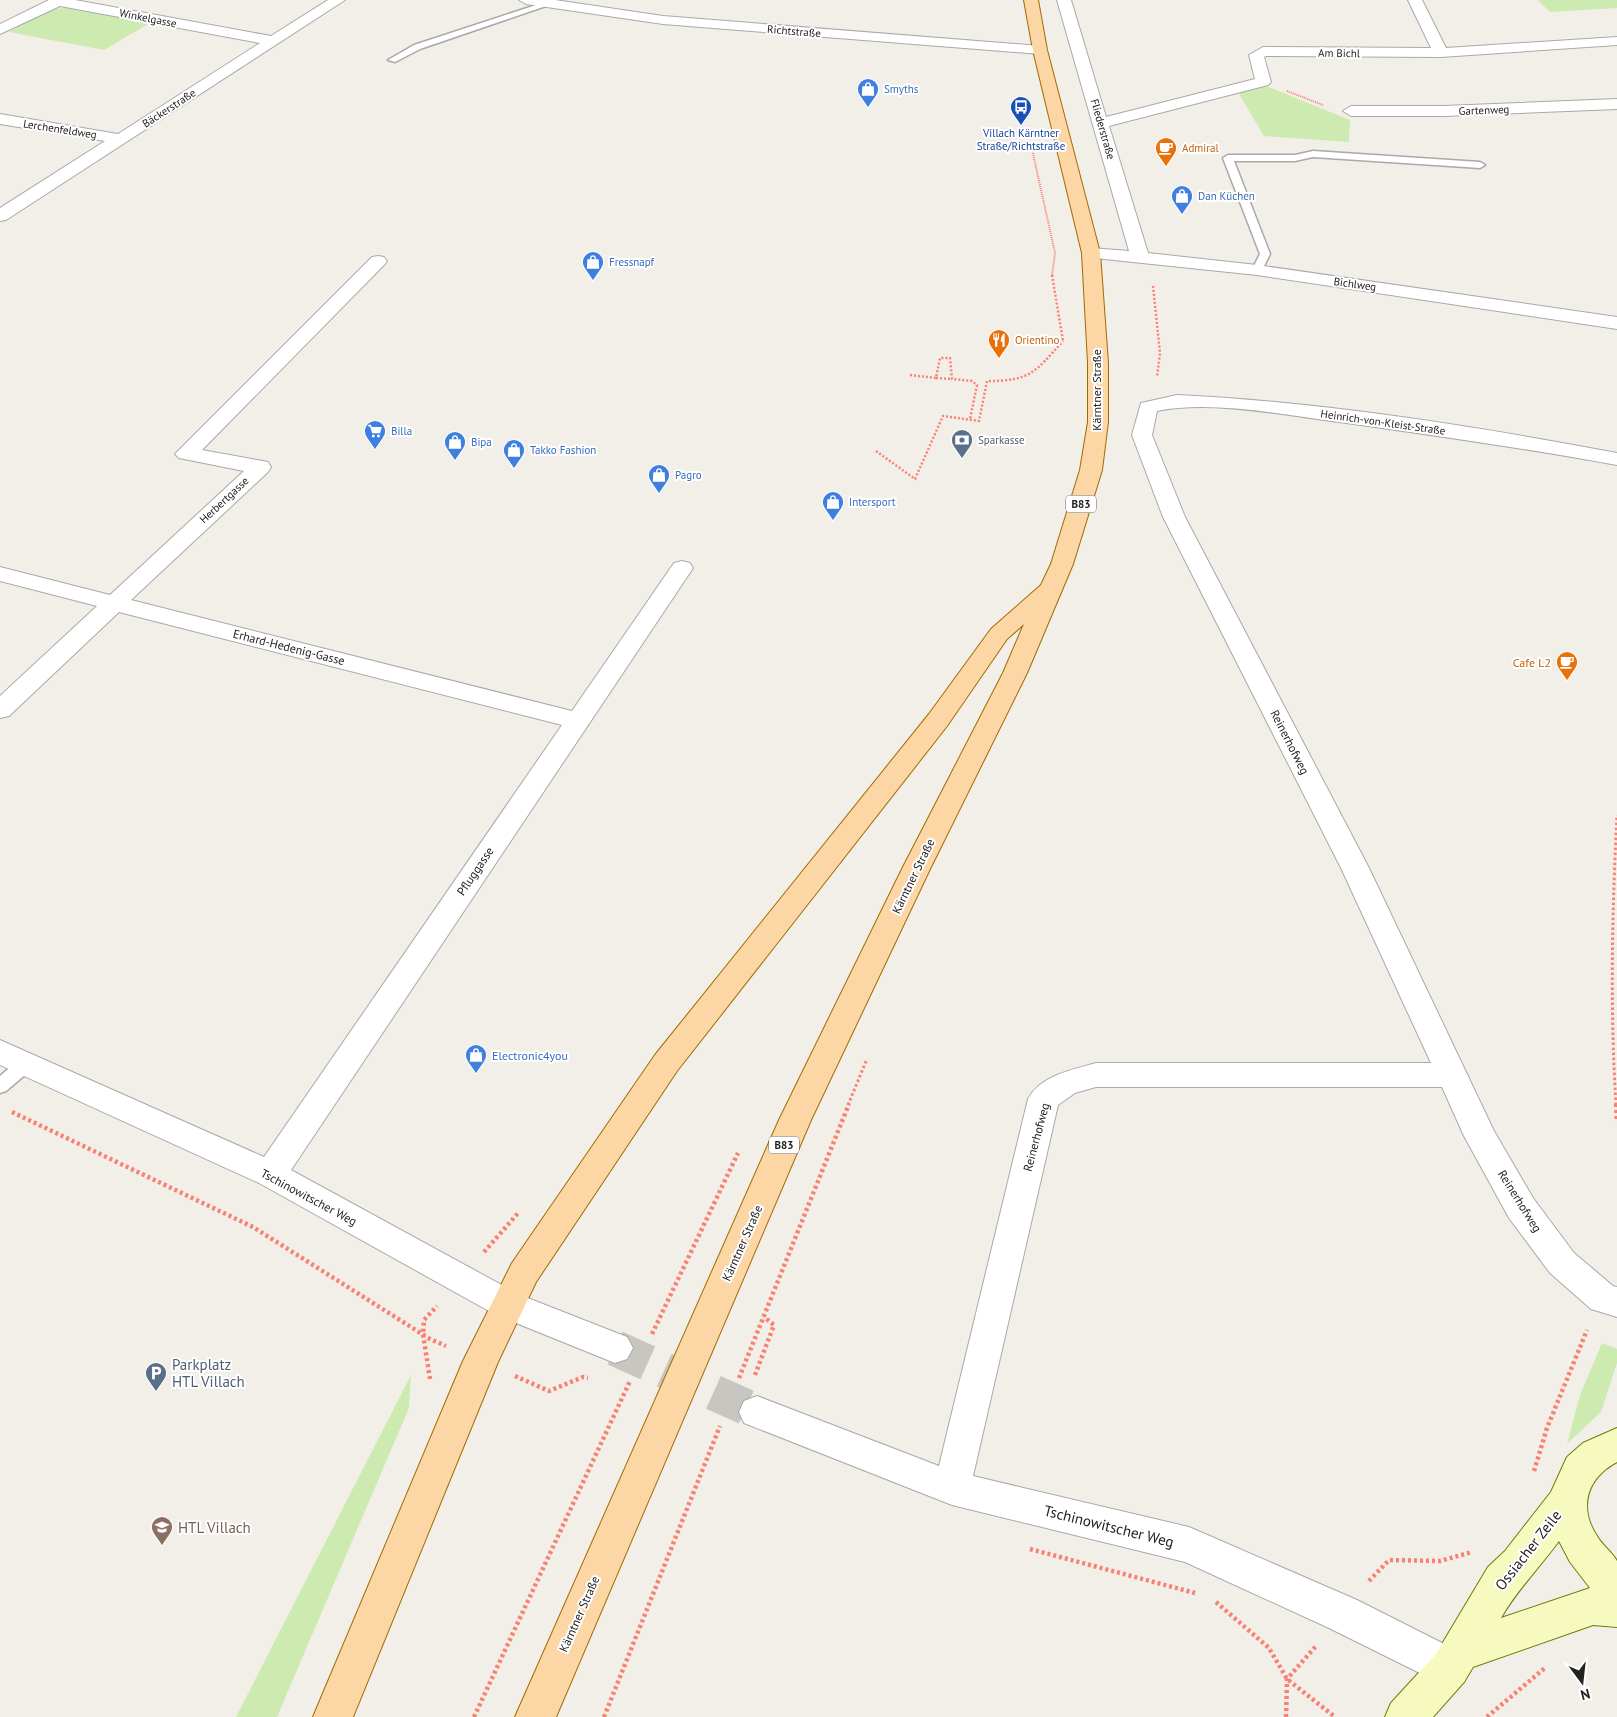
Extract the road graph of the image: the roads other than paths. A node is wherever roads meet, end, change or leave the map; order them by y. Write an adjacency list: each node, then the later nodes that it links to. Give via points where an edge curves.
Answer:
1 (338, 0): 10 (street, Bäckerstraße)
2 (526, 0): 6 (street, Richtstraße)
3 (1031, 0): 12 (main road, Kärntner Straße / B83)
4 (1064, 0): 18 (street, Fliederstraße)
5 (1414, 0): 13 (street)
6 (548, 4): 8 (street, Richtstraße); 14 (lane, Richtstraße, via 417,47)
7 (671, 6): 8 (street)
8 (663, 20): 12 (street, Richtstraße)
9 (0, 30): 10 (street, Winkelgasse, via 58,0)
10 (273, 41): 19 (street, Bäckerstraße)
11 (1617, 41): 13 (street, Am Bichl)
12 (1040, 50): 22 (main road, Kärntner Straße / B83)
13 (1441, 53): 18 (street, Am Bichl, via 1263,51 1256,55 1263,82)
14 (392, 60)
15 (1617, 104): 16 (street, Gartenweg)
16 (1351, 111)
17 (0, 119): 19 (street, Lerchenfeldweg)
18 (1102, 123): 23 (street, Fliederstraße)
19 (120, 139): 21 (street, Bäckerstraße)
20 (1480, 165): 25 (lane, via 1313,154 1295,158 1228,158 1265,254)
21 (0, 216)
22 (1091, 253): 23 (street, Bichlweg); 31 (main road, Kärntner Straße / B83, via 1098,422 1091,470)
23 (1140, 258): 25 (street, Bichlweg)
24 (378, 261): 32 (street, Herbertgasse, via 186,454 260,467)
25 (1257, 270): 26 (street, Bichlweg)
26 (1617, 323)
27 (1152, 395): 28 (street, Heinrich-von-Kleist-Straße, via 1177,401 1256,405 1527,442); 36 (street, Reinerhofweg, via 1142,435 1174,517 1355,868)
28 (1617, 459)
29 (682, 568): 34 (street, Pfluggasse)
30 (0, 574): 32 (street, Erhard-Hedenig-Gasse)
31 (1054, 584): 40 (main road, via 999,634 938,720 666,1064 524,1273); 50 (main road, Kärntner Straße / B83, via 1015,673 795,1120)
32 (116, 602): 33 (street, Herbertgasse); 34 (street, Erhard-Hedenig-Gasse)
33 (0, 710)
34 (578, 721): 38 (street, Pfluggasse)
35 (13, 1058): 37 (lane); 38 (street, Tschinowitscher Weg)
36 (1451, 1075): 39 (street, Reinerhofweg, via 1480,1136 1521,1208 1562,1263 1603,1299); 44 (street, Reinerhofweg, via 1096,1075 1065,1084 1044,1099)
37 (0, 1086)
38 (270, 1174): 40 (street, Tschinowitscher Weg)
39 (1617, 1302)
40 (508, 1305): 41 (street, Tschinowitscher Weg); 49 (main road, via 477,1370)
41 (616, 1348)
42 (744, 1404): 44 (street, Tschinowitscher Weg)
43 (1617, 1445): 45 (street, Ossiacher Zeile, via 1598,1452 1578,1471)
44 (952, 1488): 48 (street, Tschinowitscher Weg, via 1189,1545)
45 (1567, 1500): 46 (street, via 1574,1532 1591,1562); 48 (street, Ossiacher Zeile, via 1519,1564 1502,1580)
46 (1617, 1589)
47 (1617, 1608): 48 (street, Ossiacher Zeile, via 1593,1606)
48 (1455, 1660): 51 (street, Ossiacher Zeile)
49 (332, 1717)
50 (534, 1717)
51 (1405, 1717)

